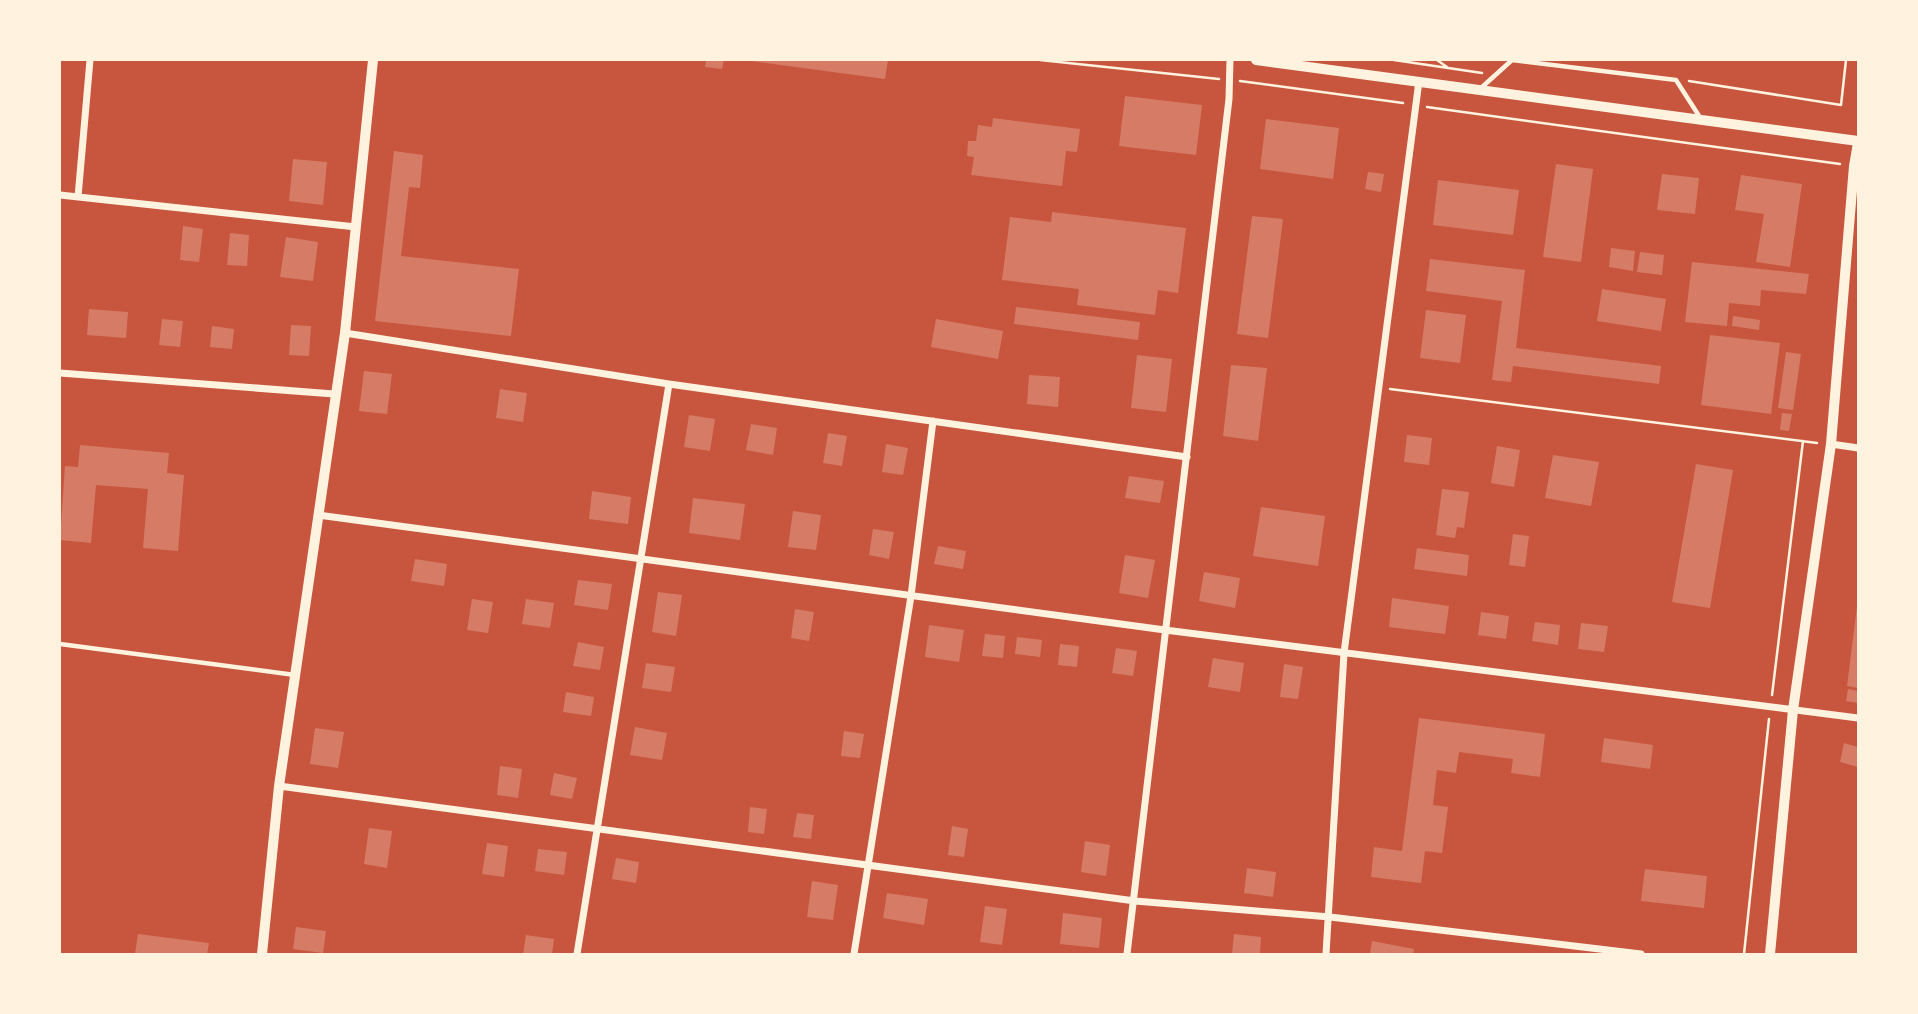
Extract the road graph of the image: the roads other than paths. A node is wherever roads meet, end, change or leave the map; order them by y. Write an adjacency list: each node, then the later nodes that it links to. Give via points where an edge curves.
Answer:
1 (90, 60): 10 (street)
2 (373, 60): 11 (street)
3 (1230, 60): 19 (street)
4 (1256, 60): 5 (street)
5 (1419, 81): 6 (street); 25 (street)
6 (1480, 89): 7 (street); 7 (lane, via 1512,60 1676,79)
7 (1701, 120): 8 (street)
8 (1858, 142): 17 (street)
9 (60, 195): 10 (street)
10 (78, 197): 11 (street)
11 (355, 227): 12 (street)
12 (345, 333): 14 (street); 15 (street)
13 (60, 373): 15 (street)
14 (670, 384): 16 (street); 21 (street)
15 (334, 394): 20 (street)
16 (933, 421): 19 (street); 22 (street)
17 (1831, 444): 18 (street); 27 (street)
18 (1858, 448)
19 (1186, 457): 23 (street)
20 (318, 515): 21 (street); 26 (street)
21 (640, 560): 22 (street); 30 (street)
22 (911, 596): 23 (street); 31 (street)
23 (1165, 630): 25 (street); 32 (street)
24 (60, 644): 26 (lane)
25 (1344, 653): 27 (street); 33 (street)
26 (296, 675): 29 (street)
27 (1793, 710): 28 (street); 40 (street)
28 (1858, 718)
29 (279, 786): 30 (street); 34 (street)
30 (598, 828): 31 (street); 35 (street)
31 (869, 866): 32 (street); 36 (street)
32 (1135, 901): 33 (street); 37 (street)
33 (1330, 917): 38 (street); 39 (street)
34 (262, 954)
35 (577, 954)
36 (854, 954)
37 (1127, 954)
38 (1326, 954)
39 (1641, 954)
40 (1770, 954)

